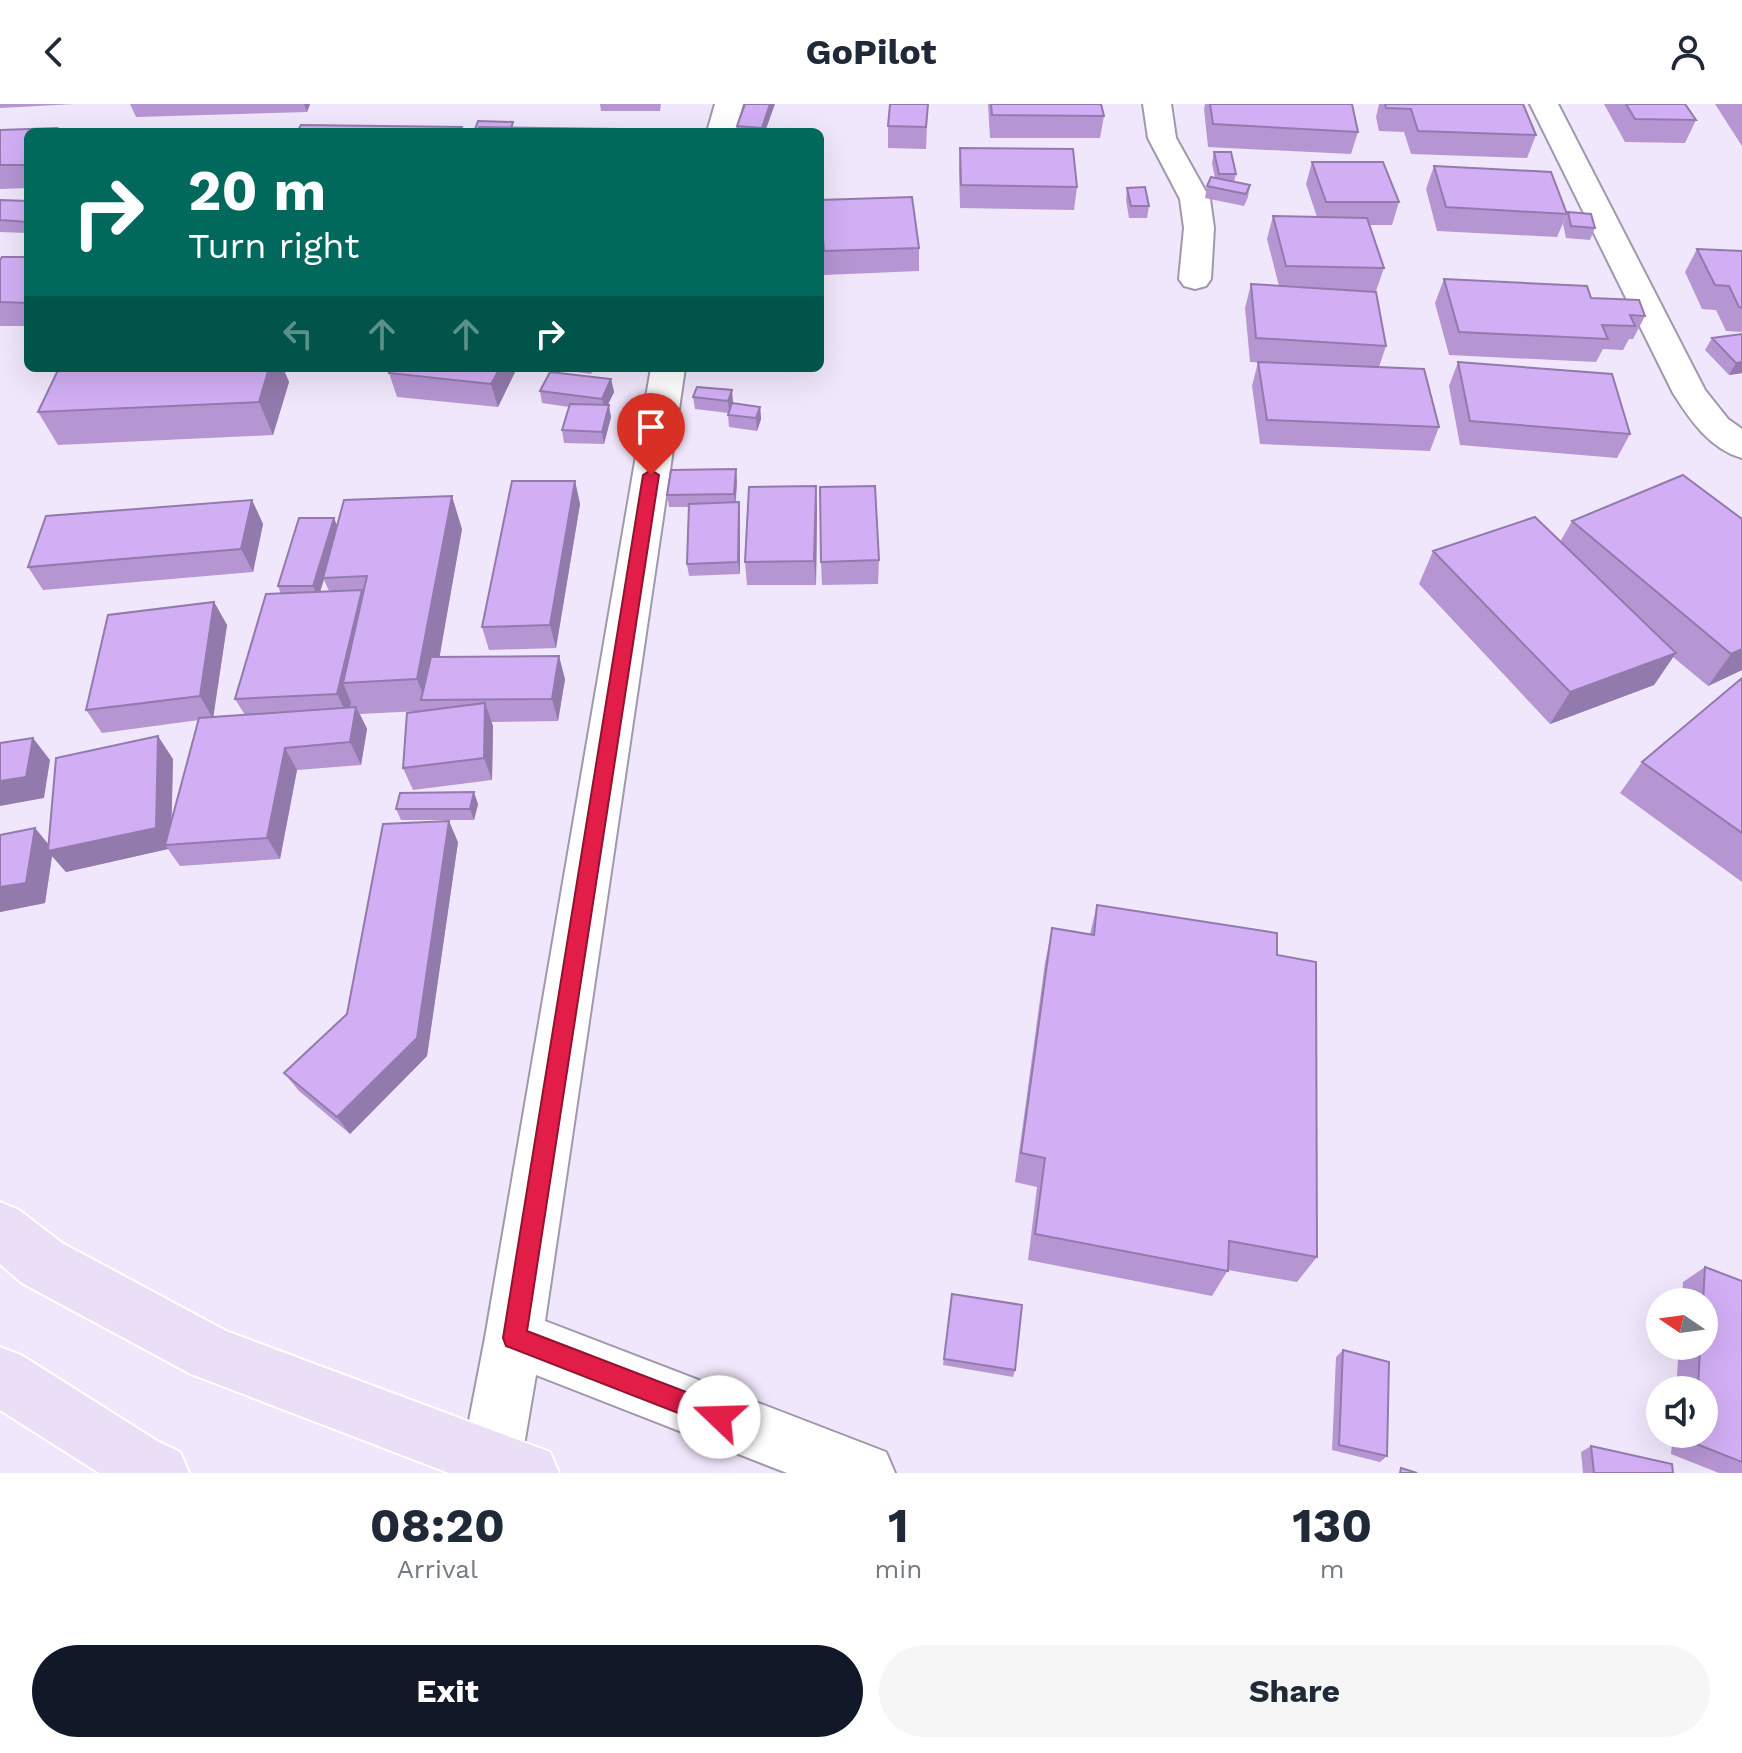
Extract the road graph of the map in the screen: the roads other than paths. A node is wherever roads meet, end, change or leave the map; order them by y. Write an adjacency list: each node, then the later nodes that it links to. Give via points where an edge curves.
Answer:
1 (729, 104): 4 (street)
2 (1157, 104): 5 (street, via 1162,138 1195,199)
3 (1544, 104): 7 (street, via 1690,393 1716,427)
4 (722, 128)
5 (1195, 279)
6 (667, 372): 9 (street)
7 (1742, 446)
8 (0, 1229): 11 (main road, via 42,1263 211,1354)
9 (514, 1338): 11 (street); 13 (street)
10 (0, 1376): 12 (main road)
11 (510, 1465)
12 (159, 1473)
13 (865, 1473)

